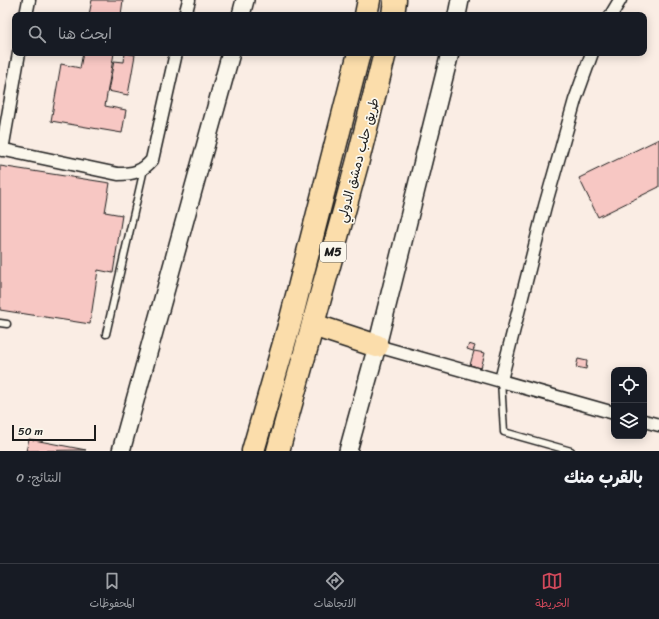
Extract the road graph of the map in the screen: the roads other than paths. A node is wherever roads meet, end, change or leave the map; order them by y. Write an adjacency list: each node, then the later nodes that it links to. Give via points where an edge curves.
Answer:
1 (29, 0): 8 (street)
2 (189, 0): 9 (street)
3 (245, 0): 10 (main road)
4 (369, 0): 11 (highway)
5 (396, 0): 12 (highway)
6 (460, 0): 13 (main road)
7 (620, 0): 14 (street)
8 (27, 12)
9 (186, 12)
10 (242, 12)
11 (367, 12)
12 (394, 12)
13 (458, 12)
14 (613, 12)
15 (18, 56): 22 (street)
16 (175, 56): 23 (street, via 152,160)
17 (230, 56): 33 (main road)
18 (358, 56): 34 (highway, طريق حلب دمشق الدولي / M5, via 291,319)
19 (384, 56): 26 (highway, طريق حلب دمشق الدولي / M5, via 358,164)
20 (449, 56): 28 (main road)
21 (591, 56): 29 (street, via 575,100 545,206)
22 (1, 149): 23 (street, via 118,174 132,174)
23 (144, 169): 27 (lane)
24 (0, 323): 25 (lane)
25 (7, 324)
26 (313, 325): 28 (highway); 35 (highway, طريق حلب دمشق الدولي / M5)
27 (106, 334)
28 (377, 346): 29 (street); 36 (main road)
29 (501, 380): 30 (street); 37 (lane, via 504,432)
30 (611, 412)
31 (647, 422): 32 (street)
32 (659, 425)
33 (121, 451)
34 (253, 451)
35 (278, 451)
36 (348, 451)
37 (571, 451)

